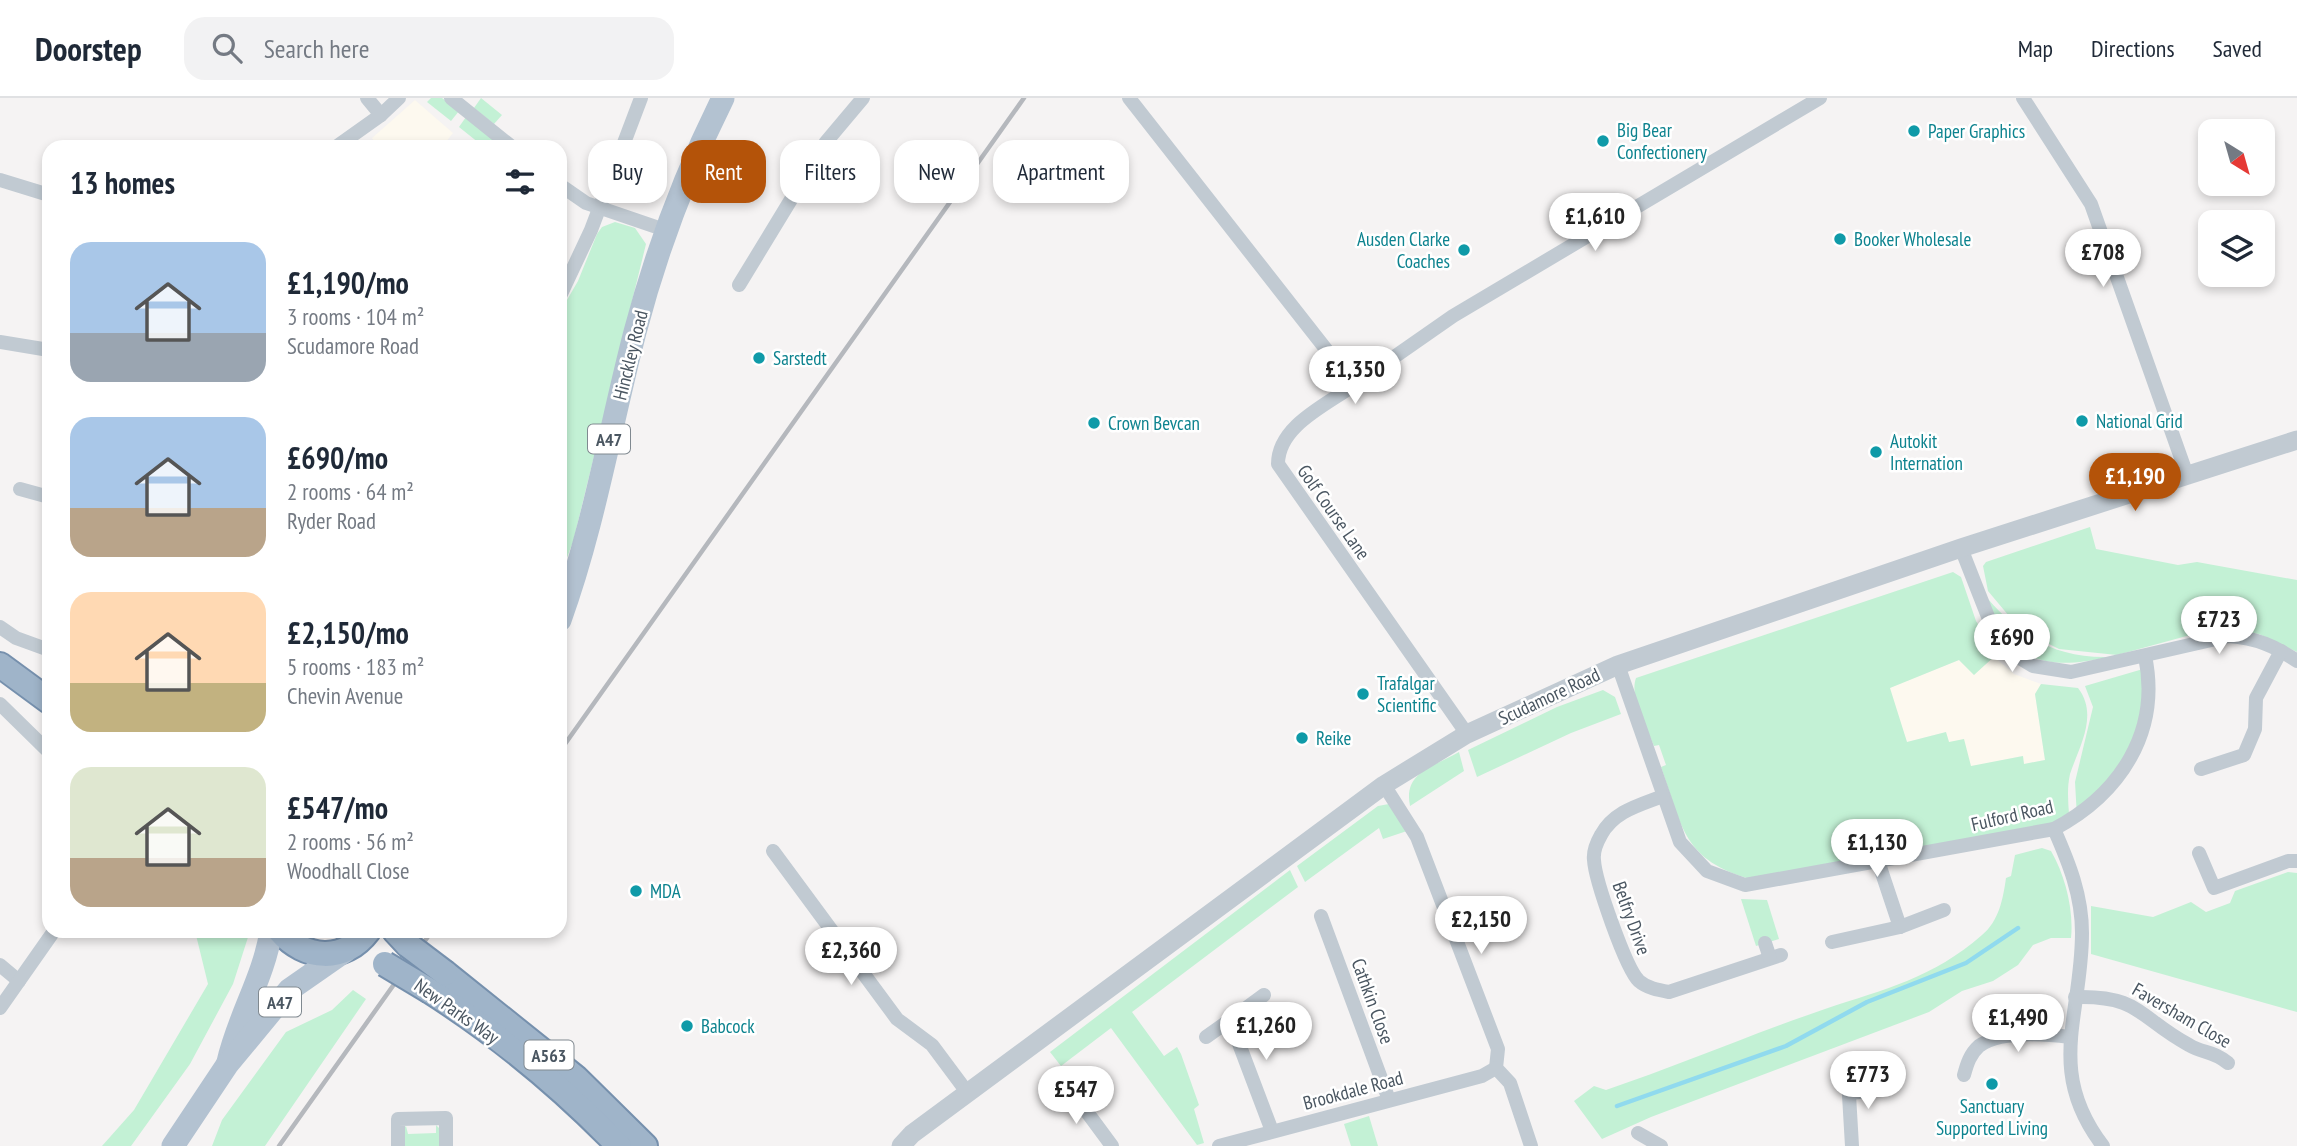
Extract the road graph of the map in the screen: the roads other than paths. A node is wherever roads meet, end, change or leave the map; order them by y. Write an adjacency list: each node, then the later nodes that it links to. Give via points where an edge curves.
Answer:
1 (367, 98): 10 (street)
2 (398, 98): 10 (street)
3 (451, 98): 12 (street)
4 (641, 98): 16 (street)
5 (723, 98): 17 (main road, Hinckley Road / A47, via 700,143)
6 (863, 98): 19 (street, via 827,142)
7 (1129, 98): 22 (street)
8 (1820, 98): 22 (street, via 1453,316)
9 (2023, 98): 24 (street, via 2091,204)
10 (381, 115): 11 (street)
11 (347, 140)
12 (503, 140)
13 (0, 180): 15 (street)
14 (567, 190): 16 (street)
15 (42, 193)
16 (599, 207): 17 (street); 18 (street)
17 (668, 231): 28 (main road, Hinckley Road / A47, via 635,330 588,531)
18 (567, 280)
19 (739, 285)
20 (0, 342): 21 (street)
21 (42, 349)
22 (1354, 385): 38 (street, Golf Course Lane, via 1290,430 1278,450 1278,464)
23 (2297, 440): 24 (street, Scudamore Road)
24 (2187, 475): 27 (street, Scudamore Road)
25 (20, 489): 26 (street)
26 (42, 495)
27 (1961, 548): 32 (street, via 1994,632 2013,654 2033,666 2071,672); 35 (street, Scudamore Road)
28 (567, 598)
29 (0, 626): 30 (street)
30 (42, 647)
31 (2281, 651): 32 (street, via 2252,638 2229,636); 33 (street); 40 (street, via 2256,698 2255,729 2244,755)
32 (2145, 656): 43 (street, Fulford Road, via 2151,682 2148,709 2129,762 2098,800)
33 (2297, 661)
34 (0, 665): 36 (highway)
35 (1618, 665): 38 (street, Scudamore Road); 42 (street, Fulford Road)
36 (42, 696)
37 (0, 704): 39 (street)
38 (1467, 734): 41 (street, Scudamore Road)
39 (42, 745)
40 (2201, 769)
41 (1384, 785): 70 (street, via 1417,837 1498,1049); 74 (street, Scudamore Road)
42 (1663, 796): 46 (street, Fulford Road, via 1680,842 1707,871 1745,886); 57 (street, Belfry Drive, via 1612,819 1596,845 1600,886 1630,969 1639,981 1669,992 1775,956)
43 (2054, 829): 46 (street, Fulford Road); 63 (street, via 2080,902 2082,934)
44 (773, 851): 74 (street, via 897,1020 932,1045)
45 (2200, 853): 47 (street, via 2214,888 2288,860)
46 (1878, 861): 50 (street)
47 (2297, 861)
48 (1944, 910): 50 (street)
49 (1321, 916): 75 (street, Cathkin Close)
50 (1900, 927): 56 (street)
51 (49, 938): 60 (street)
52 (269, 938): 69 (main road, A47, via 233,1038)
53 (288, 938): 58 (highway, A563, via 301,950 315,954)
54 (360, 938): 58 (highway)
55 (401, 938): 61 (highway, New Parks Way / A563, bridge)
56 (1832, 942)
57 (1765, 943)
58 (346, 950): 61 (highway, New Parks Way / A563, bridge); 69 (main road, A47, via 289,990)
59 (0, 965): 60 (street)
60 (19, 981): 64 (street)
61 (437, 982): 82 (highway, New Parks Way / A563, via 474,1019 572,1098); 83 (highway, New Parks Way / A563, via 576,1078)
62 (1264, 995): 65 (street)
63 (2075, 997): 67 (street); 68 (street, Faversham Close, via 2100,996 2130,1003 2191,1047 2220,1048)
64 (0, 1008)
65 (1230, 1020): 66 (street); 76 (street)
66 (1206, 1037)
67 (2070, 1037): 71 (street, via 2000,1038 1980,1045); 89 (street, via 2069,1073 2076,1097)
68 (2228, 1063)
69 (228, 1065): 79 (main road, A47)
70 (1496, 1068): 75 (street, Brookdale Road, via 1482,1076); 86 (street, via 1510,1083)
71 (1964, 1074)
72 (1068, 1085): 84 (street)
73 (1871, 1091): 88 (street, via 1849,1086)
74 (967, 1092): 78 (street, Scudamore Road)
75 (1389, 1100): 76 (street, Brookdale Road)
76 (1272, 1131): 85 (street, Brookdale Road)
77 (1639, 1133): 87 (street)
78 (911, 1142)
79 (173, 1146)
80 (398, 1146): 81 (street, via 398,1119 446,1118)
81 (446, 1146)
82 (620, 1146)
83 (645, 1146)
84 (1112, 1146)
85 (1219, 1146)
86 (1531, 1146)
87 (1661, 1146)
88 (1852, 1146)
89 (2103, 1146)

